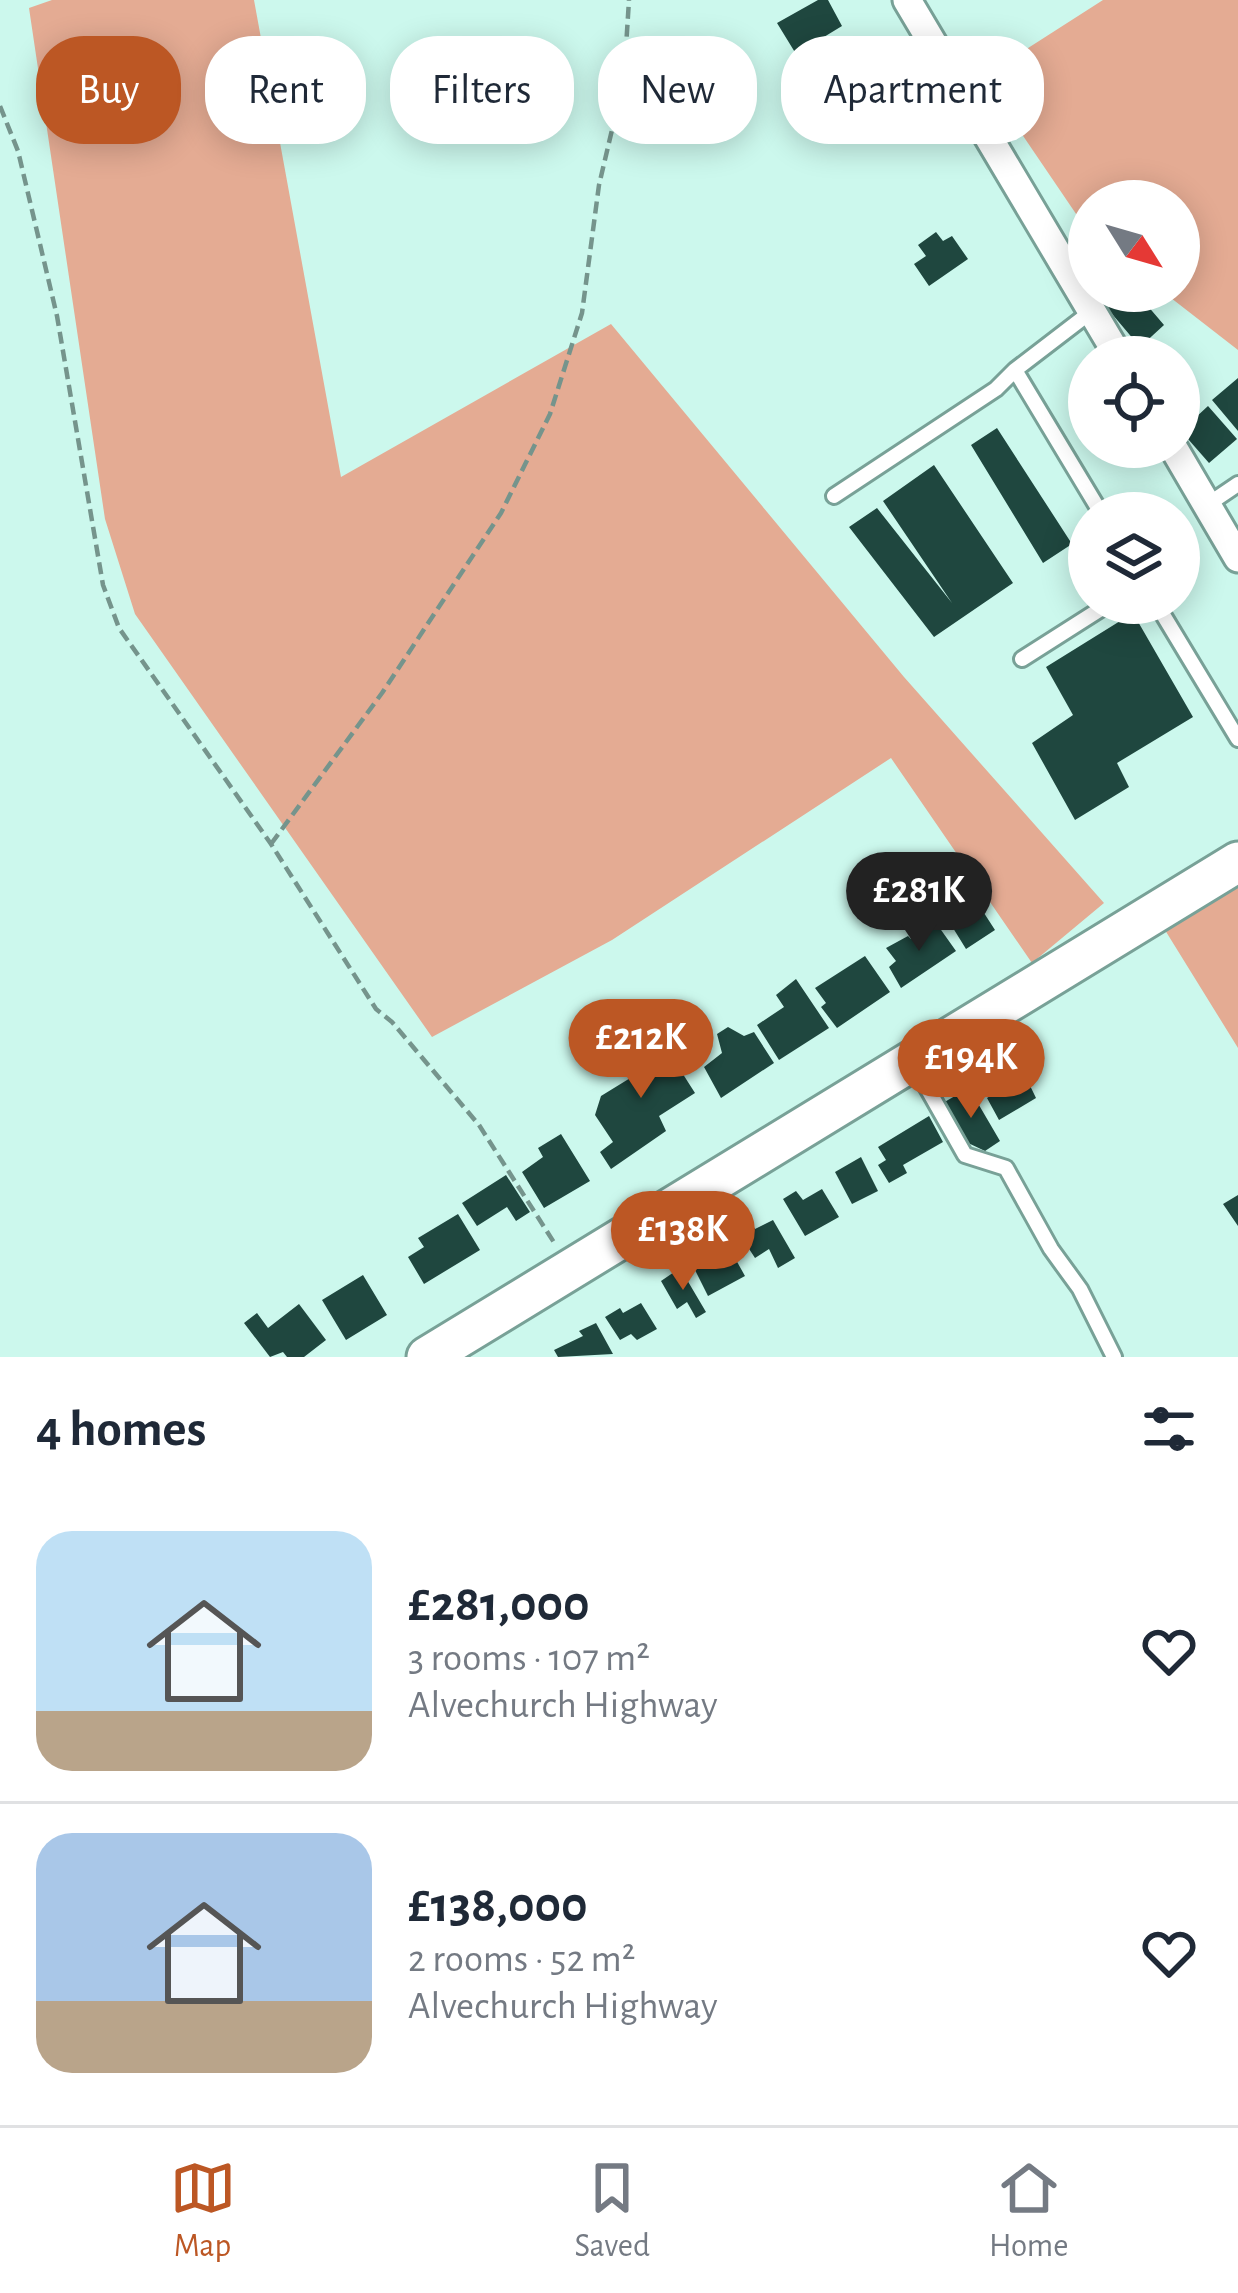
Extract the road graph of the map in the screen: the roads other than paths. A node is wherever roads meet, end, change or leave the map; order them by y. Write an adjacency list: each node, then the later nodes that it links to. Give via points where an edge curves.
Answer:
1 (908, 0): 2 (street)
2 (1068, 270)
3 (1091, 312): 4 (lane)
4 (1015, 370): 7 (lane); 8 (lane)
5 (1185, 468): 9 (street)
6 (1238, 484): 9 (lane)
7 (1088, 492)
8 (834, 496)
9 (1207, 505): 10 (street)
10 (1238, 558)
11 (1077, 624): 13 (lane)
12 (1169, 624): 14 (lane)
13 (1022, 659)
14 (1238, 739)
15 (1238, 862): 16 (street)
16 (911, 1059): 17 (street); 18 (lane, via 965,1155 1006,1168)
17 (427, 1357)
18 (1114, 1357)

